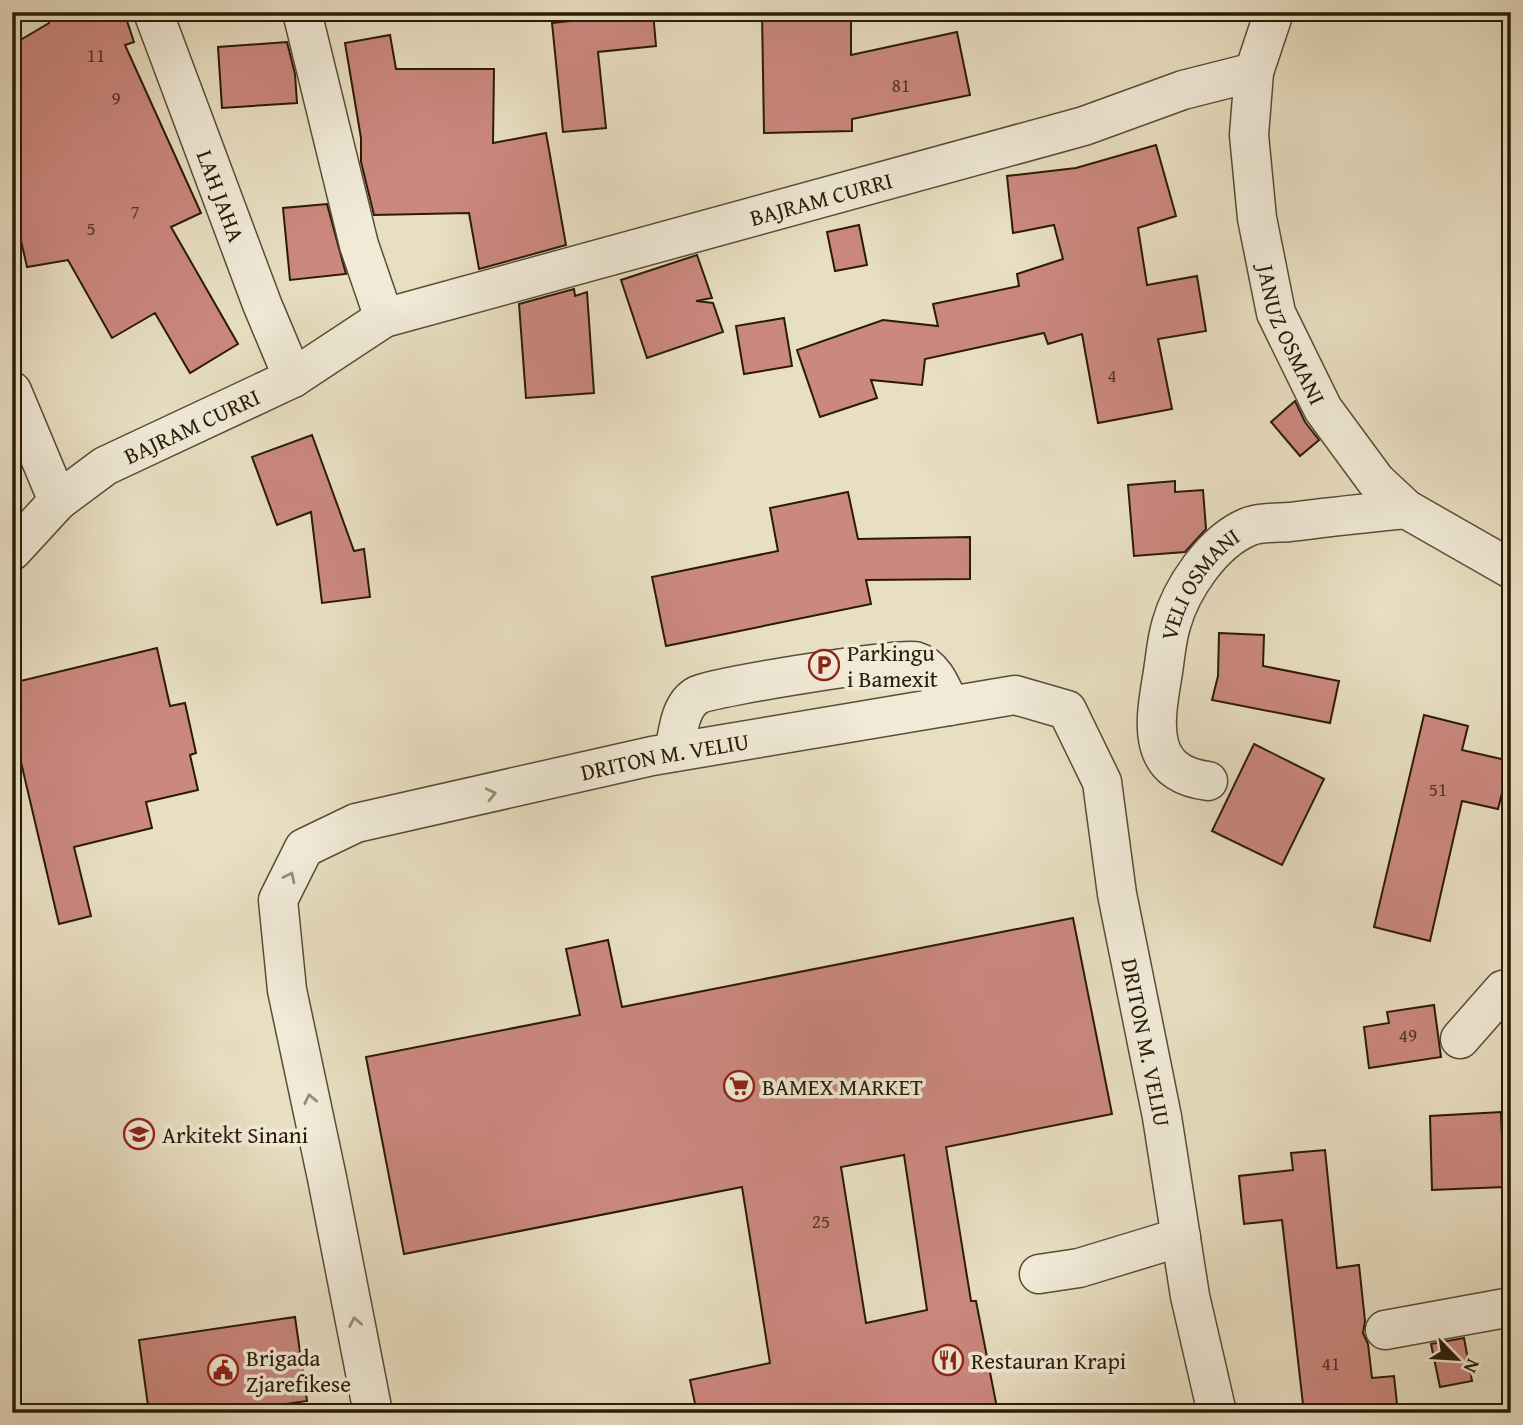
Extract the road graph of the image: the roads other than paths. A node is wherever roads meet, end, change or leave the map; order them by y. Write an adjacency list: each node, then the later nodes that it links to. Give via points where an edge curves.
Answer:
1 (153, 12): 6 (street, LAH JAHA)
2 (302, 12): 5 (street, via 359,245)
3 (1274, 12): 4 (street, JANUZ OSMANI)
4 (1254, 72): 5 (street, BAJRAM CURRI, via 1183,90 1084,126); 9 (street, JANUZ OSMANI, via 1249,135 1257,218 1276,313 1323,409 1376,481)
5 (384, 318): 6 (street, BAJRAM CURRI)
6 (293, 378): 8 (street, BAJRAM CURRI, via 105,466)
7 (12, 391): 8 (street)
8 (58, 501): 10 (street, BAJRAM CURRI)
9 (1406, 509): 11 (street, JANUZ OSMANI); 14 (street, VELI OSMANI, via 1248,526 1215,549 1197,573 1170,627 1156,735 1173,768 1189,779)
10 (12, 551)
11 (1511, 569)
12 (950, 706): 13 (street, DRITON M. VELIU); 13 (street, via 935,674 914,661 732,686 696,695 681,714); 17 (street, DRITON M. VELIU, via 1015,695 1066,710 1102,782 1117,894)
13 (674, 752): 21 (street, DRITON M. VELIU, one-way to 13, via 287,990 278,900 304,848 356,823)
14 (1208, 781)
15 (1511, 988): 16 (street, via 1503,990)
16 (1460, 1039)
17 (1181, 1237): 18 (street, via 1079,1268); 22 (street, DRITON M. VELIU)
18 (1039, 1274)
19 (1511, 1307): 20 (street)
20 (1385, 1330)
21 (373, 1413)
22 (1217, 1413)

